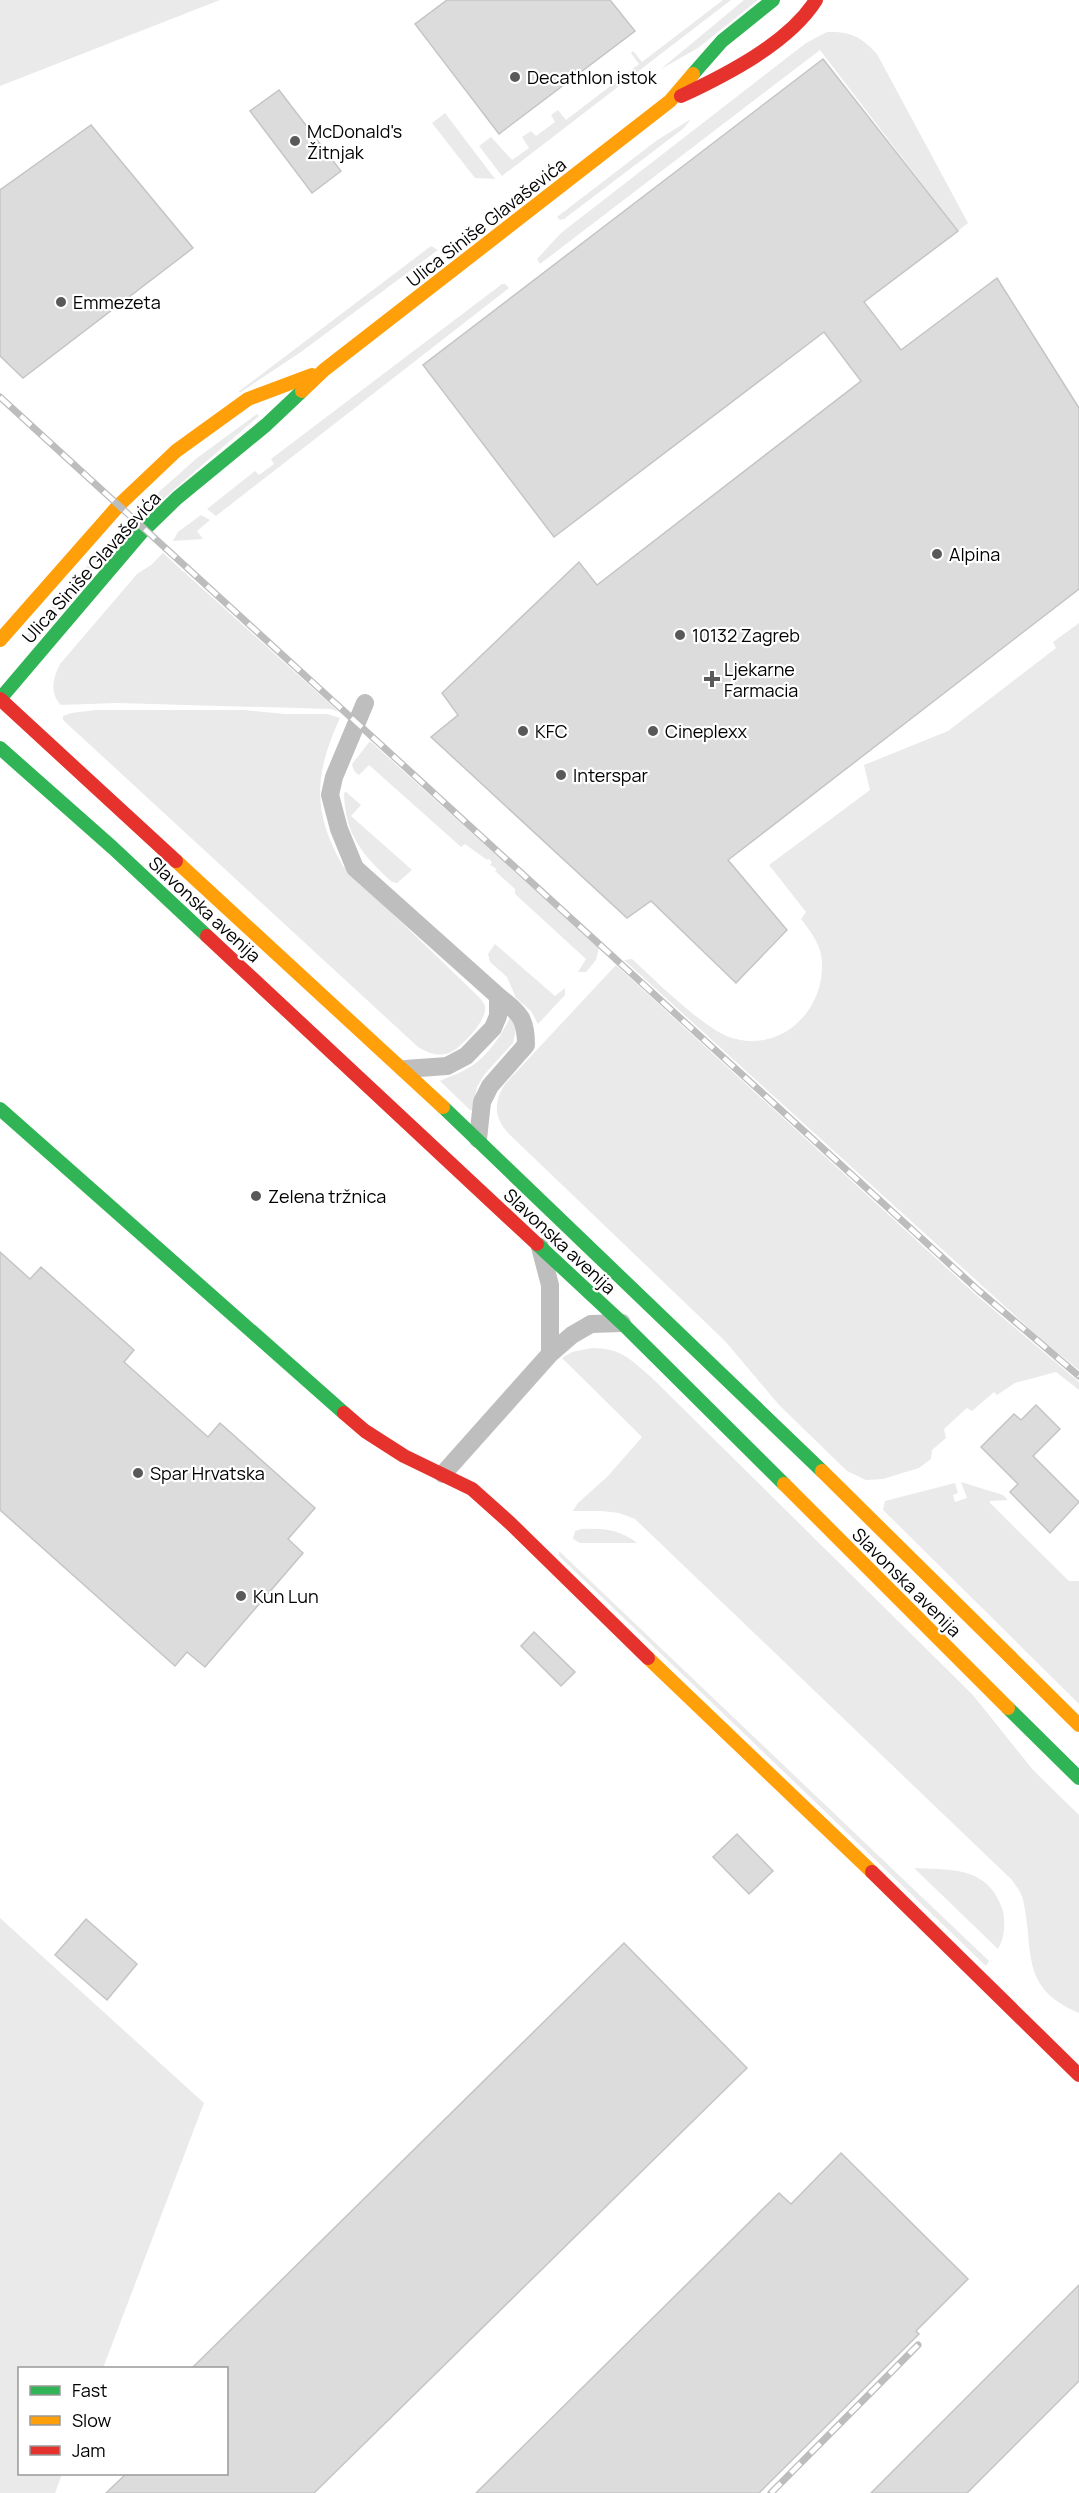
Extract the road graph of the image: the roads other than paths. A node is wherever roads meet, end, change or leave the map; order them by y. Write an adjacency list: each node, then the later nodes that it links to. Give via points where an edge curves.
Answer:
1 (773, 0): 3 (street, Ulica Siniše Glavaševića, via 722,41)
2 (816, 0): 3 (street, Ulica Siniše Glavaševića, via 807,16 739,68)
3 (670, 101): 4 (street, Ulica Siniše Glavaševića)
4 (324, 370): 5 (street, Ulica Siniše Glavaševića, via 248,399 176,451 119,505); 6 (street, Ulica Siniše Glavaševića, via 267,425 145,529)
5 (0, 640)
6 (0, 699): 10 (street, Slavonska avenija)
7 (365, 703): 9 (street, via 330,795 355,868)
8 (0, 748): 13 (street, Slavonska avenija)
9 (498, 996): 10 (street, via 498,1016 493,1028 466,1056 447,1066); 12 (street, via 519,1012 526,1026 526,1045 490,1086 482,1102)
10 (405, 1069): 12 (street, Slavonska avenija)
11 (0, 1109): 16 (street, via 365,1431 404,1456)
12 (478, 1139): 17 (street, Slavonska avenija)
13 (540, 1246): 14 (street, Slavonska avenija); 15 (street, via 550,1285)
14 (622, 1323): 15 (street, via 591,1324); 18 (street, Slavonska avenija)
15 (550, 1354): 16 (street)
16 (443, 1474): 19 (street, via 472,1490 510,1523)
17 (1079, 1725)
18 (1079, 1778)
19 (1077, 2069)

